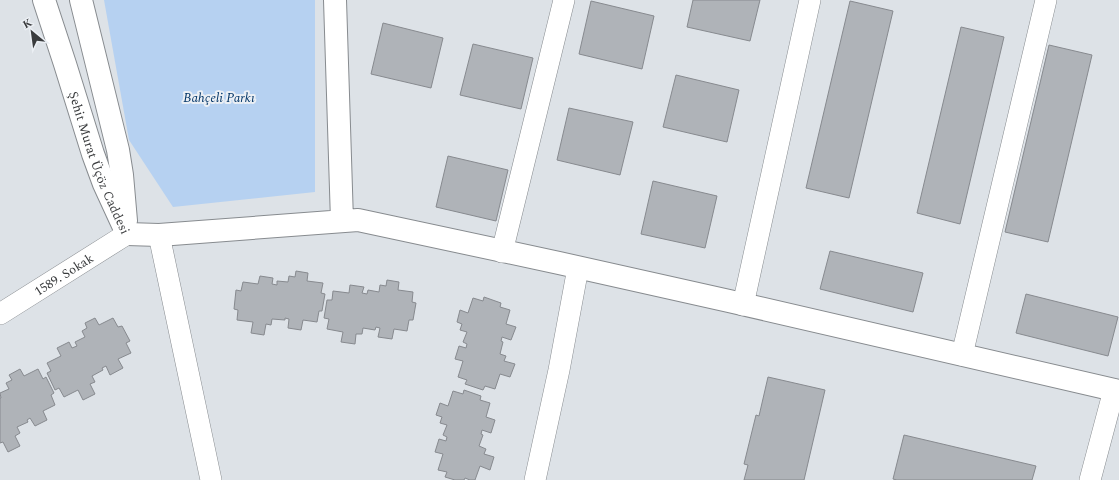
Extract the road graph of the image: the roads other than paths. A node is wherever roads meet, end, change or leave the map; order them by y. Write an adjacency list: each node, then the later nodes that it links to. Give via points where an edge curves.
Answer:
1 (44, 0): 8 (street, Şehit Murat Üçöz Caddesi, via 101,177)
2 (80, 0): 8 (street, Şehit Murat Üçöz Caddesi, via 118,150)
3 (335, 0): 7 (street)
4 (564, 0): 10 (street)
5 (810, 0): 12 (street)
6 (1046, 0): 14 (street)
7 (342, 221): 9 (street); 10 (street, via 358,220)
8 (127, 234): 9 (street); 13 (street, 1589. Sokak)
9 (159, 235): 16 (street)
10 (502, 252): 11 (street)
11 (578, 268): 12 (street); 17 (street, via 559,370)
12 (743, 305): 14 (street)
13 (0, 314)
14 (962, 355): 15 (street)
15 (1117, 390): 18 (street)
16 (211, 480)
17 (534, 480)
18 (1090, 480)

